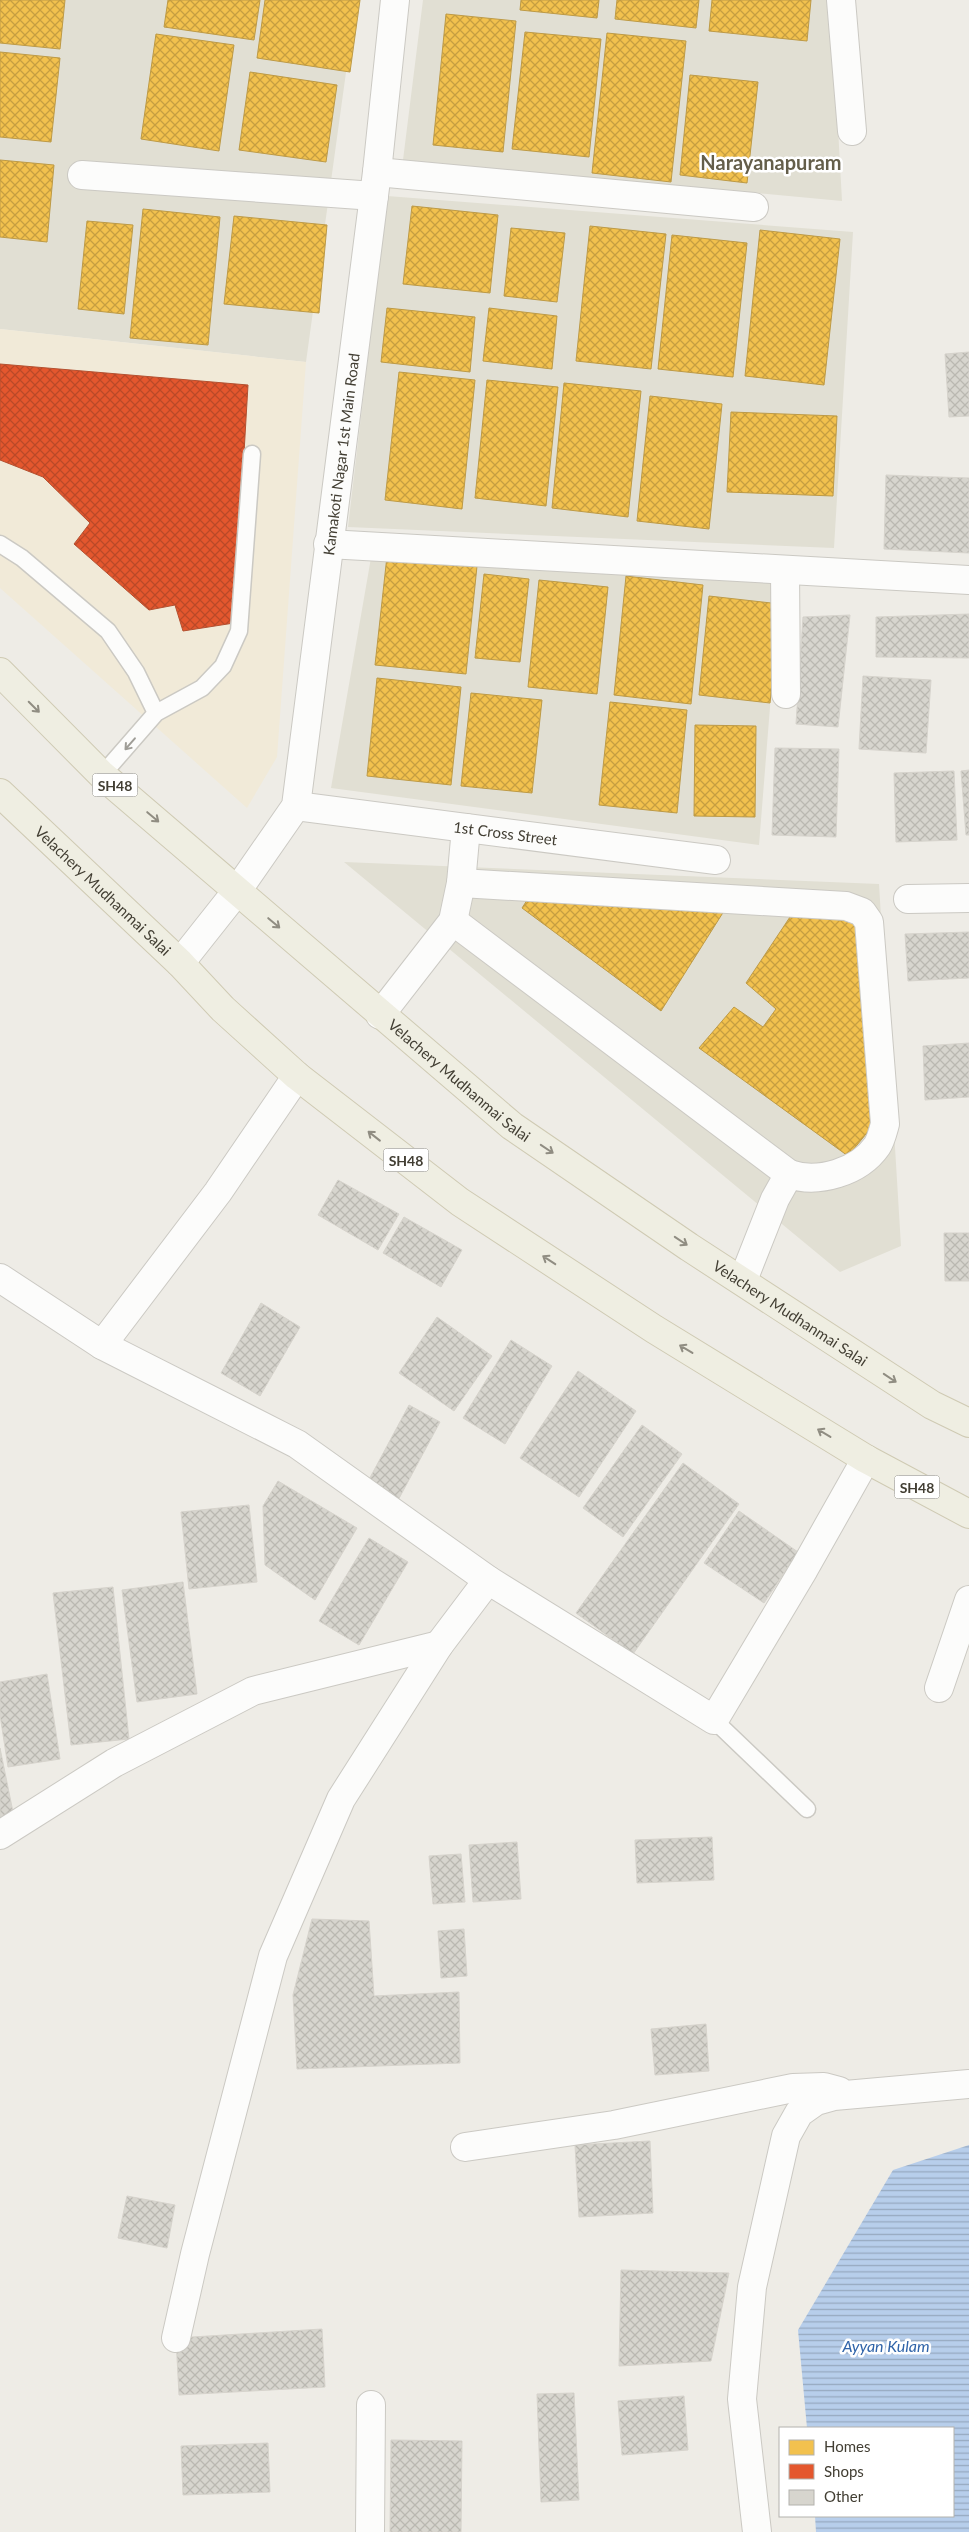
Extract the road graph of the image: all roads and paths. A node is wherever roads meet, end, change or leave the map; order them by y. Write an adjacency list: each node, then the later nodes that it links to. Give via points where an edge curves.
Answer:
1 (395, 0): 5 (street, Kamakoti Nagar 1st Main Road)
2 (841, 0): 3 (street)
3 (852, 131)
4 (82, 176): 5 (street)
5 (375, 184): 6 (street); 9 (street, Kamakoti Nagar 1st Main Road)
6 (754, 207)
7 (252, 454): 14 (lane, via 239,631 223,666 202,688)
8 (0, 544): 14 (lane, via 22,558 108,631 136,672)
9 (328, 544): 10 (street); 17 (street, Kamakoti Nagar 1st Main Road)
10 (785, 570): 11 (street); 13 (street)
11 (969, 580)
12 (0, 672): 15 (main road, Velachery Mudhanmai Salai / SH48, one-way to 15)
13 (786, 694)
14 (156, 713): 15 (lane, one-way to 15)
15 (102, 775): 21 (main road, Velachery Mudhanmai Salai / SH48, one-way to 21)
16 (0, 793): 25 (main road, Velachery Mudhanmai Salai / SH48)
17 (296, 806): 18 (street, 1st Cross Street); 21 (street, Kamakoti Nagar 1st Main Road)
18 (466, 828): 19 (street, 1st Cross Street); 20 (street)
19 (716, 860)
20 (461, 882): 24 (street); 28 (street, via 846,906 862,912 870,922 885,1124 878,1145 865,1160 823,1178 802,1179)
21 (237, 891): 25 (street, Kamakoti Nagar 1st Main Road); 26 (main road, Velachery Mudhanmai Salai / SH48, one-way to 26)
22 (969, 898): 23 (street)
23 (908, 899)
24 (453, 921): 26 (street); 28 (street)
25 (180, 963): 27 (main road, Velachery Mudhanmai Salai / SH48, via 223,1010)
26 (380, 1015): 30 (main road, Velachery Mudhanmai Salai / SH48, one-way to 30, via 512,1126)
27 (297, 1076): 31 (street, via 218,1192); 33 (main road, Velachery Mudhanmai Salai / SH48, one-way to 27, via 654,1329 460,1202)
28 (789, 1174): 30 (street, via 775,1199)
29 (0, 1278): 31 (street)
30 (742, 1280): 32 (main road, Velachery Mudhanmai Salai / SH48, one-way to 32, via 932,1405)
31 (102, 1345): 35 (street, via 297,1444)
32 (969, 1423)
33 (866, 1459): 34 (main road, Velachery Mudhanmai Salai / SH48); 39 (street)
34 (969, 1514)
35 (488, 1580): 37 (street); 39 (street)
36 (969, 1600): 38 (street)
37 (439, 1645): 41 (street, via 253,1690 114,1763); 45 (street, via 341,1799 273,1956)
38 (939, 1688)
39 (714, 1720): 40 (lane)
40 (807, 1809)
41 (0, 1835)
42 (969, 2084): 43 (street)
43 (853, 2094): 44 (street, via 824,2087 793,2088 614,2125); 48 (street, via 816,2101 799,2113 786,2136 754,2277 742,2399)
44 (465, 2146)
45 (176, 2338)
46 (371, 2405): 47 (street)
47 (370, 2532)
48 (757, 2532)

